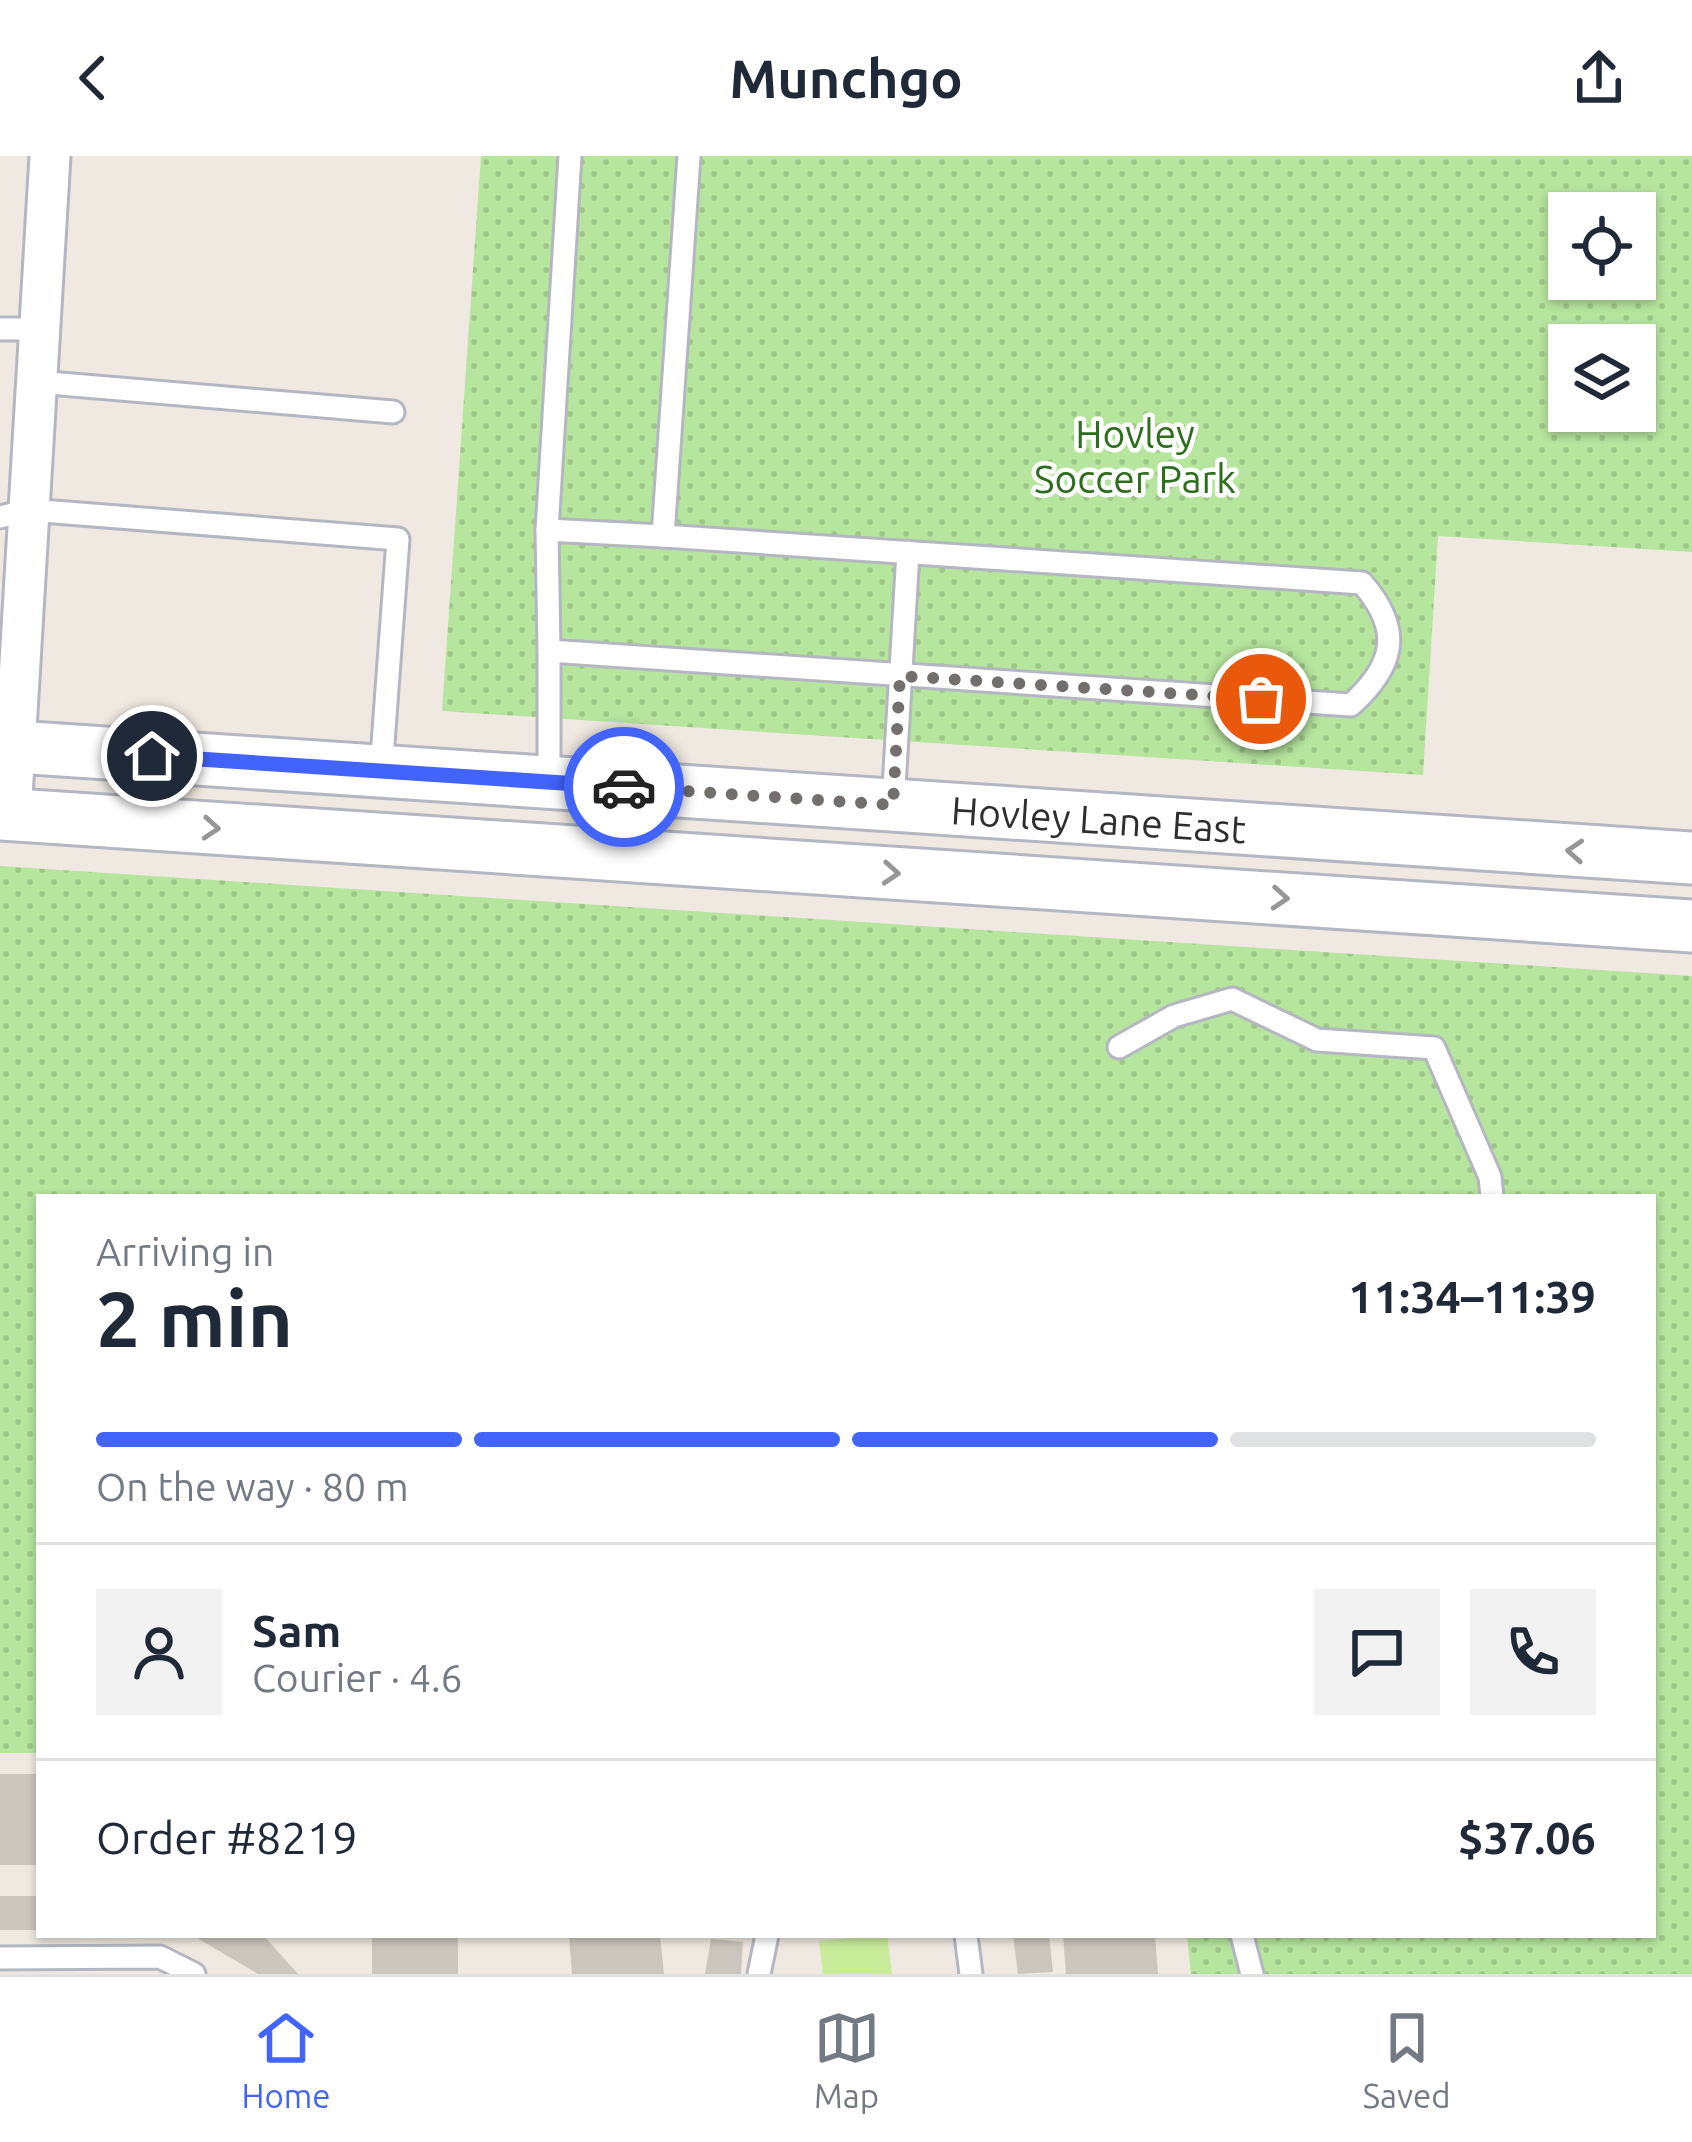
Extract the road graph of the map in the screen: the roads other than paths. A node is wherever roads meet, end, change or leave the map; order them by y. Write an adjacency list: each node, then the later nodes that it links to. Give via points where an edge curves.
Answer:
1 (50, 156): 5 (street)
2 (571, 156): 9 (lane)
3 (689, 156): 10 (lane)
4 (0, 328): 5 (lane)
5 (40, 329): 6 (street)
6 (37, 382): 7 (lane); 8 (street)
7 (393, 412)
8 (14, 513): 14 (street); 15 (lane, via 398,539)
9 (547, 530): 10 (lane); 12 (lane)
10 (662, 536): 11 (lane)
11 (908, 552): 13 (lane); 13 (lane, via 1362,584 1383,608 1389,644 1379,679 1351,705)
12 (549, 651): 13 (lane); 16 (lane)
13 (900, 676): 17 (lane)
14 (7, 747): 15 (street, Hovley Lane East); 18 (street)
15 (381, 771): 16 (street, Hovley Lane East)
16 (549, 783): 17 (street, Hovley Lane East)
17 (893, 805): 19 (street, via 851,835 797,849); 20 (street, Hovley Lane East, one-way to 17)
18 (5, 814): 19 (street, Hovley Lane East, one-way to 19)
19 (607, 854): 21 (street, Hovley Lane East, one-way to 21)
20 (1692, 858)
21 (1692, 926)
22 (1119, 1047): 23 (lane, via 1174,1016 1232,999 1317,1040 1434,1048)
23 (1492, 1194)
24 (766, 1938): 29 (lane)
25 (966, 1938): 30 (lane)
26 (1243, 1938): 31 (lane)
27 (0, 1958): 28 (lane, via 160,1958)
28 (194, 1974)
29 (759, 1974)
30 (971, 1974)
31 (1252, 1974)

